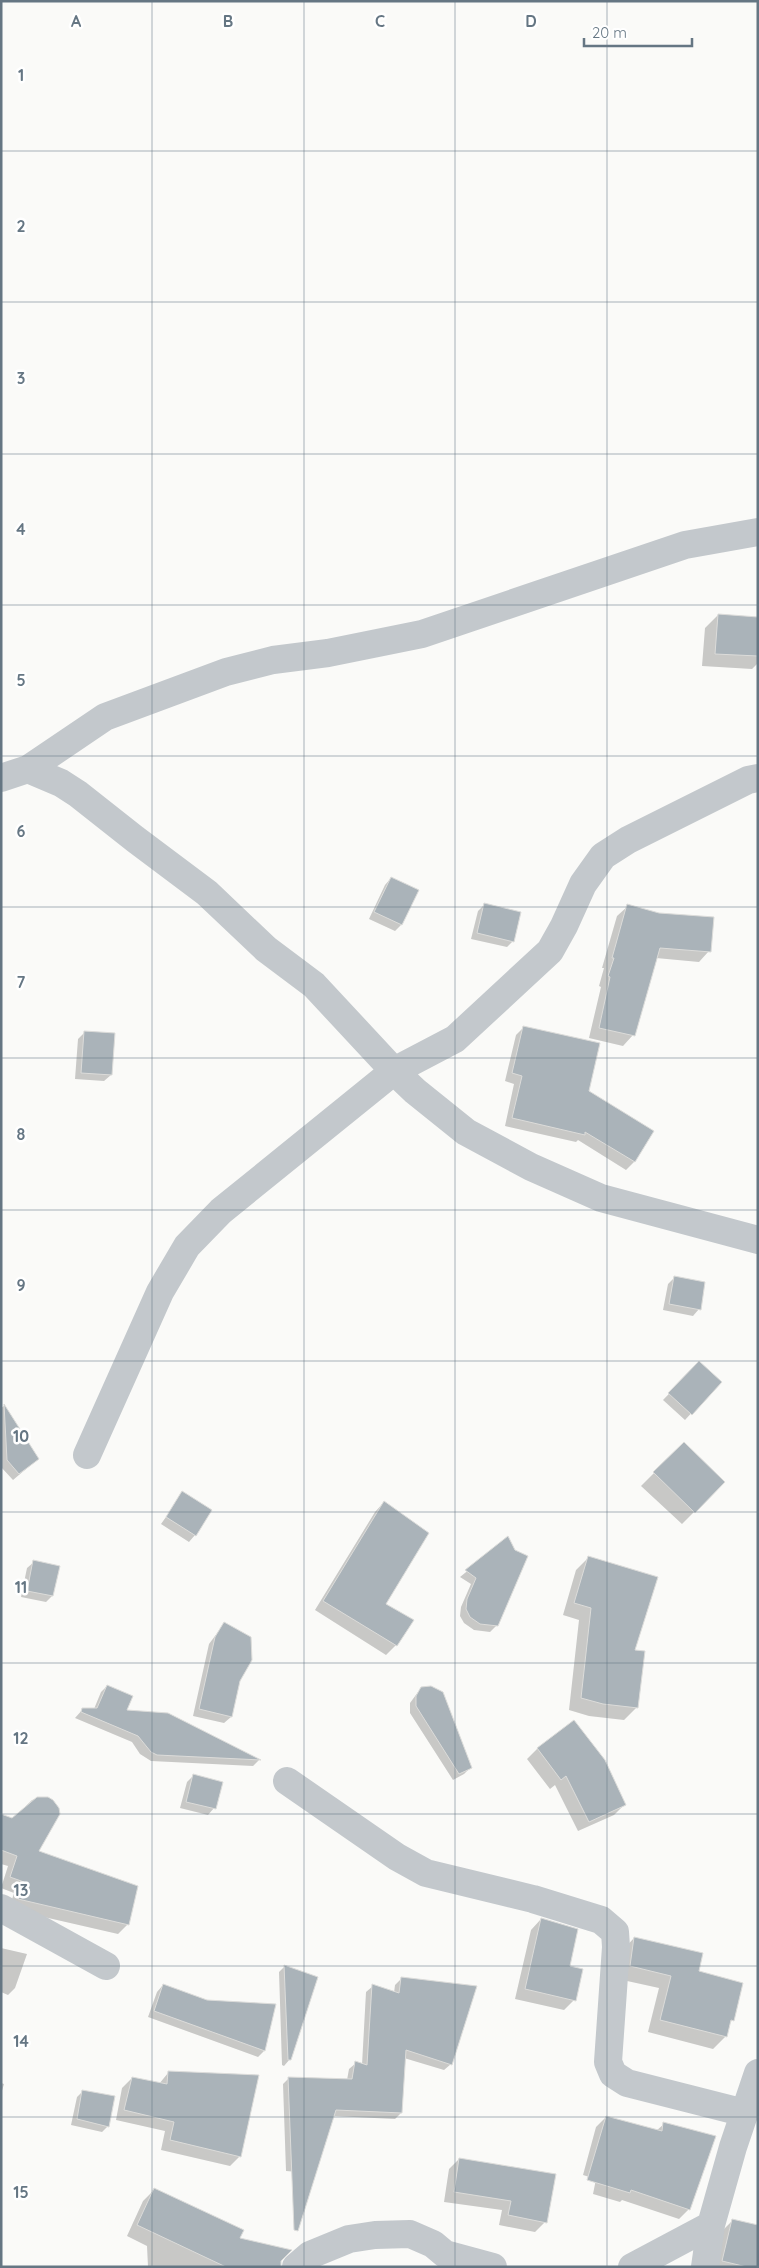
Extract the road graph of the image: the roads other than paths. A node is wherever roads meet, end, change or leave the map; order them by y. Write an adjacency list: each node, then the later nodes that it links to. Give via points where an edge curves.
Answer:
1 (758, 532): 2 (street, via 685,545 422,634 328,653 273,660 226,672 105,717)
2 (28, 769): 3 (street); 5 (street, via 78,794 207,893 266,949 314,985)
3 (1, 778)
4 (758, 778): 5 (street, via 628,840 602,856 583,884 550,951 455,1039)
5 (394, 1071): 6 (street, via 466,1132 531,1167 601,1198); 7 (street, via 221,1211 186,1246 160,1292)
6 (758, 1240)
7 (87, 1455)
8 (287, 1782): 12 (street, via 426,1873 601,1920 615,1932 608,2062 613,2074 627,2083)
9 (1, 1908): 10 (street)
10 (106, 1966)
11 (758, 2073): 12 (street)
12 (746, 2113): 13 (street)
13 (711, 2225): 16 (street); 17 (street)
14 (296, 2267): 15 (street, via 310,2255 349,2239 410,2234 445,2254)
15 (493, 2267)
16 (632, 2267)
17 (705, 2267)

